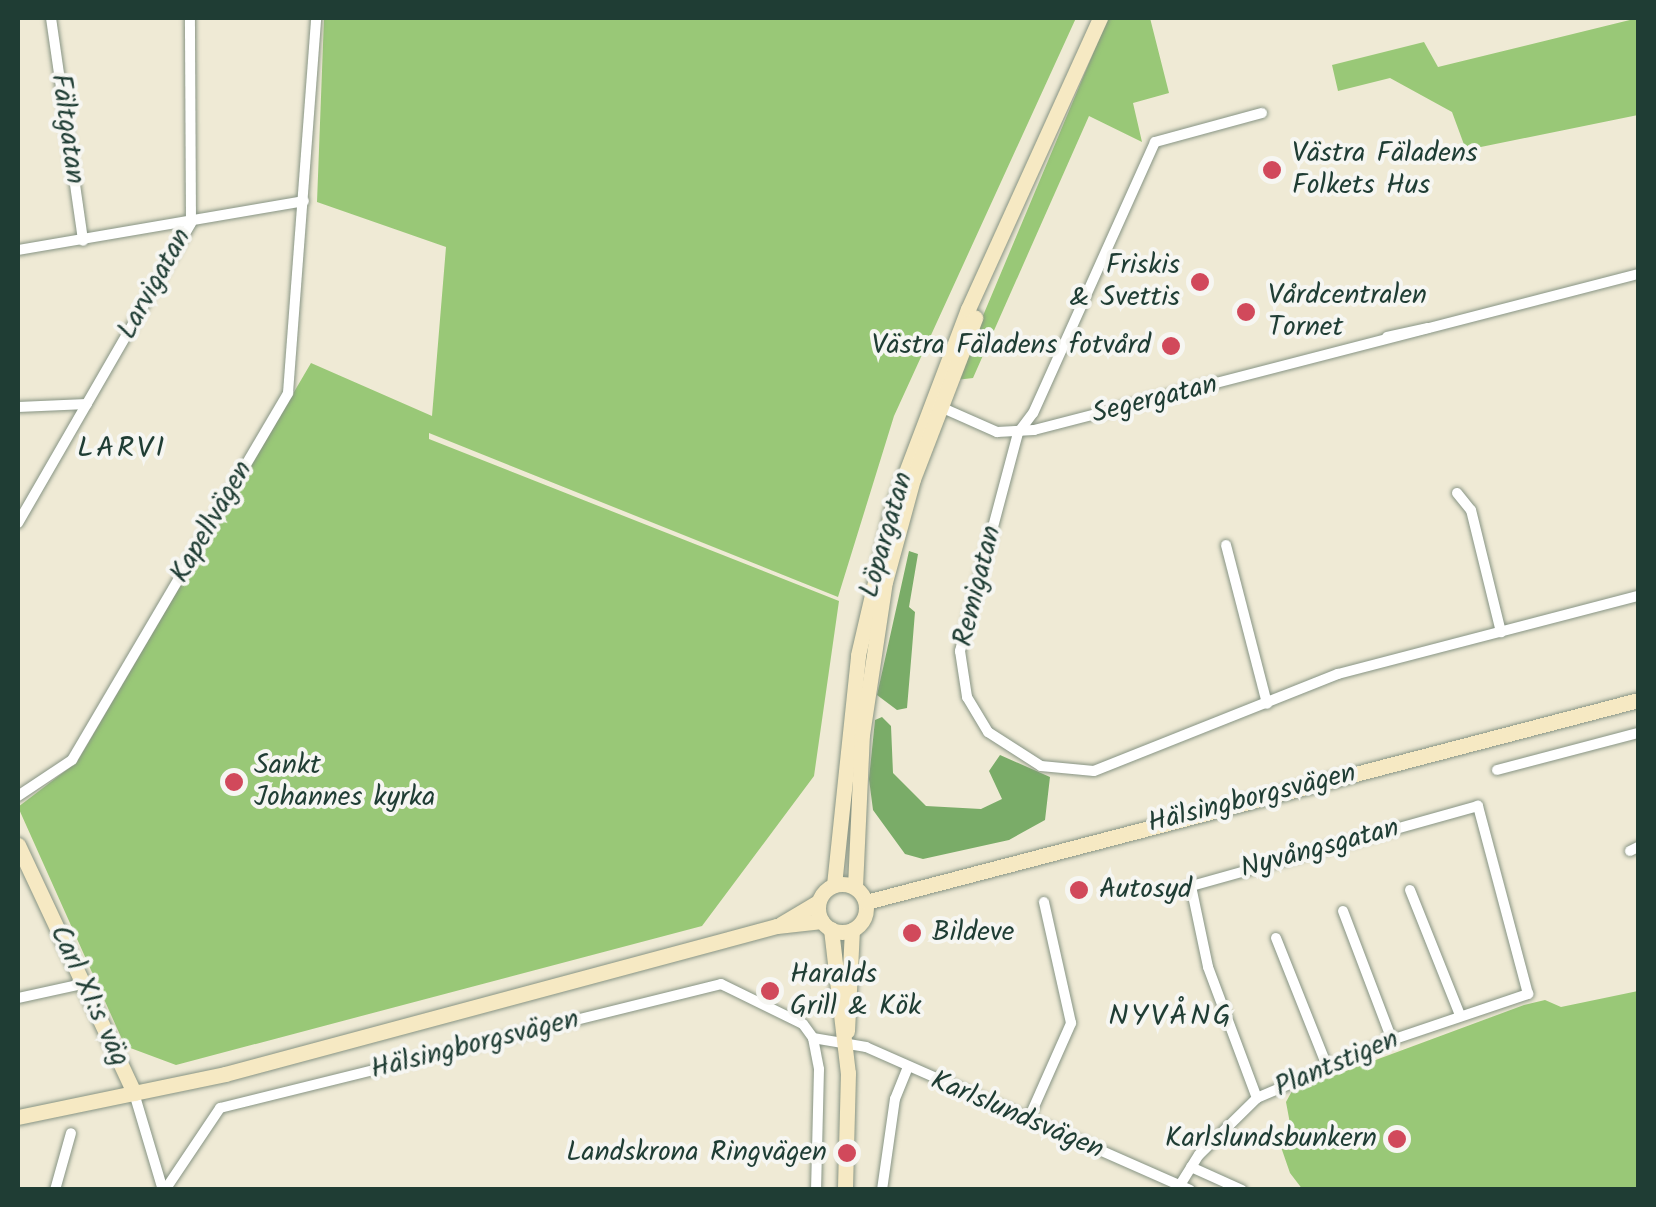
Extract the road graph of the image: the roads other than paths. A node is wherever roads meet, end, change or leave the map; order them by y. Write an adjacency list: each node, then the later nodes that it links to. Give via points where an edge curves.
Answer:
1 (51, 18): 8 (street, Fältgatan)
2 (190, 18): 7 (street, Larvigatan)
3 (316, 18): 6 (street, Kapellvägen)
4 (1100, 18): 12 (street, Löpargatan)
5 (1262, 113): 14 (street, Remigatan, via 1155,142 1034,413)
6 (304, 200): 7 (street); 24 (street, Kapellvägen, via 288,392 72,760)
7 (192, 223): 8 (street); 11 (street, Larvigatan)
8 (83, 241): 9 (street)
9 (18, 250)
10 (1638, 274): 14 (street, Segergatan)
11 (87, 404): 13 (street); 16 (street, Larvigatan)
12 (935, 405): 14 (street, Segergatan, via 997,432); 27 (street, Löpargatan, via 886,529 865,615); 28 (street, Löpargatan, via 885,582 862,736)
13 (18, 407)
14 (1018, 433): 21 (street, Remigatan, via 960,651 966,697 988,732 1040,766 1094,771)
15 (1458, 493): 19 (street, via 1471,510)
16 (18, 523)
17 (1226, 546): 21 (street)
18 (1638, 596): 19 (street, Remigatan)
19 (1501, 632): 21 (street, Remigatan, via 1338,674)
20 (1638, 700): 31 (street, Hälsingborgsvägen)
21 (1267, 704)
22 (1638, 733): 23 (street)
23 (1496, 770)
24 (18, 796)
25 (18, 845): 26 (street, Carl XI:s väg)
26 (25, 880): 38 (street, Carl XI:s väg)
27 (834, 884): 28 (street); 30 (street)
28 (854, 887): 31 (street)
29 (1410, 890): 41 (street)
30 (818, 902): 34 (street); 35 (street, Hälsingborgsvägen)
31 (866, 902): 36 (street, via 865,916)
32 (1044, 902): 50 (street, via 1071,1023)
33 (1343, 912): 44 (street)
34 (826, 925): 35 (street, Hälsingborgsvägen); 36 (street); 43 (street)
35 (778, 926): 47 (street, Hälsingborgsvägen, via 374,1037)
36 (852, 930): 43 (street)
37 (1276, 938): 45 (street)
38 (82, 984): 40 (street); 47 (street, Carl XI:s väg)
39 (1528, 994): 41 (street, Plantstigen); 48 (street, Nyvångsgatan, via 1478,806 1197,882 1187,892 1190,907)
40 (18, 998)
41 (1460, 1015): 44 (street, Plantstigen)
42 (812, 1038): 43 (street); 55 (street, Hälsingborgsvägen, via 786,1014 721,984 703,984 220,1108); 56 (street, via 818,1069)
43 (846, 1040): 46 (street, Karlslundsvägen); 57 (street)
44 (1392, 1040): 45 (street, Plantstigen)
45 (1327, 1066): 48 (street, Plantstigen)
46 (907, 1070): 50 (street, Karlslundsvägen); 58 (street)
47 (134, 1092): 49 (street, Hälsingborgsvägen); 55 (street)
48 (1257, 1098): 52 (street, Plantstigen)
49 (18, 1118)
50 (1029, 1118): 53 (street, Karlslundsvägen)
51 (72, 1133): 54 (street)
52 (1191, 1167): 53 (street, Plantstigen); 59 (street)
53 (1185, 1188)
54 (55, 1190)
55 (164, 1190)
56 (816, 1190)
57 (845, 1190)
58 (882, 1190)
59 (1242, 1190)

